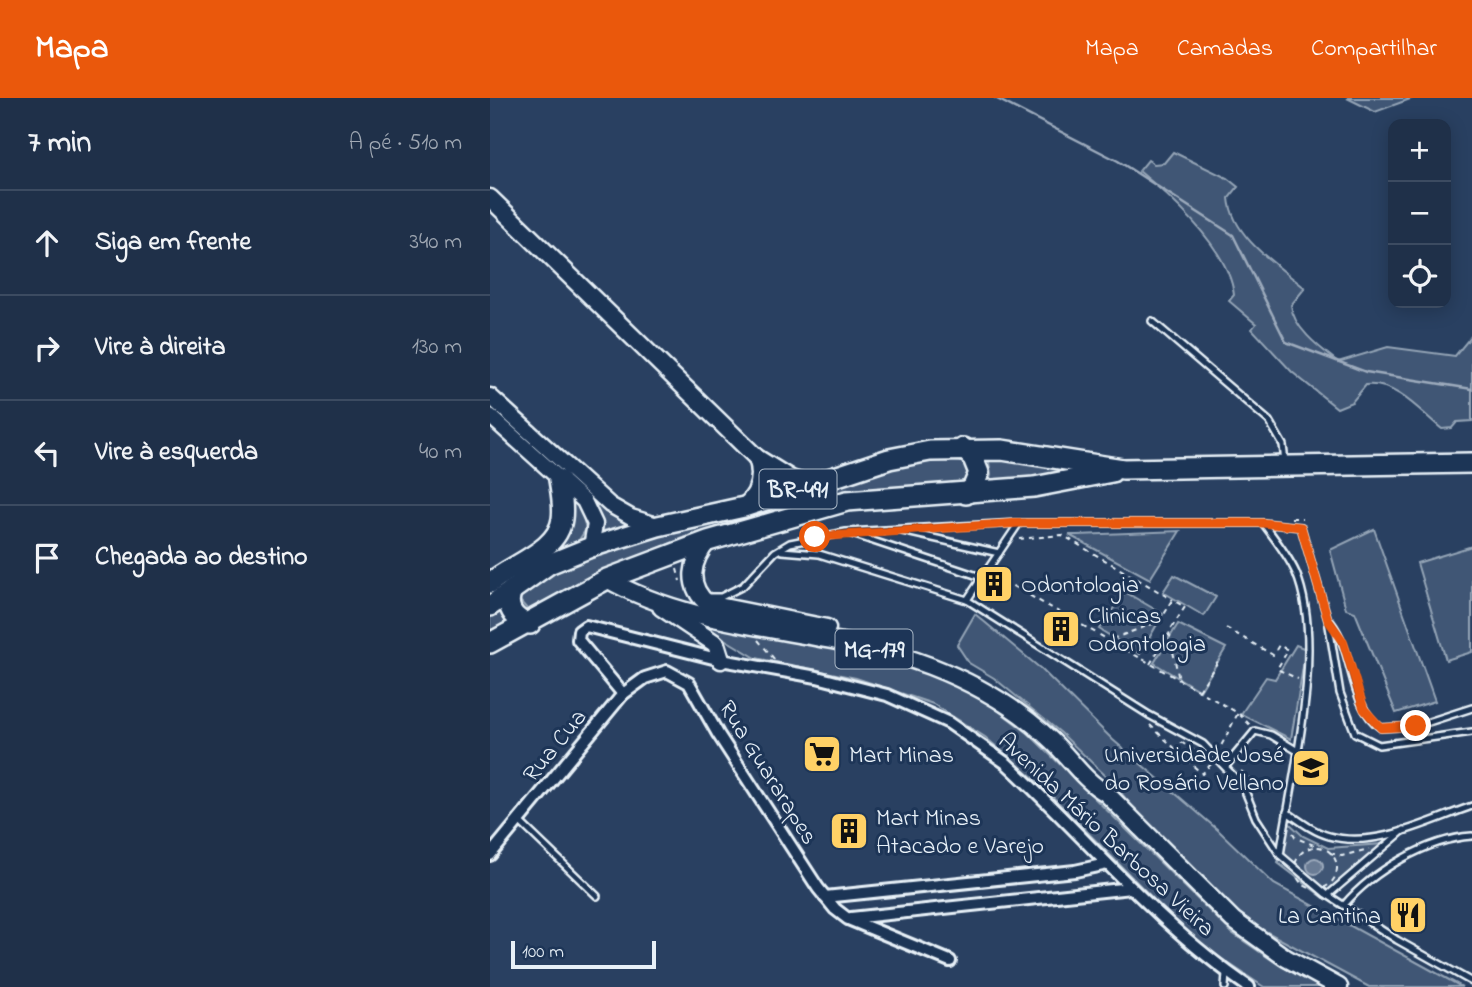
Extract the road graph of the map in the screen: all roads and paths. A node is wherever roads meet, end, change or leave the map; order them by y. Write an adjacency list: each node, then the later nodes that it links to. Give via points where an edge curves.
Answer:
1 (490, 198): 8 (main road)
2 (1152, 321): 10 (lane, via 1269,421 1283,445)
3 (490, 396): 5 (main road)
4 (490, 416): 6 (main road)
5 (513, 417): 6 (main road); 18 (main road, via 610,505)
6 (503, 428): 12 (main road)
7 (962, 448): 11 (highway, BR-491, via 1036,454); 13 (highway, BR-491, via 890,459); 14 (highway, via 979,473 974,487)
8 (758, 458): 13 (main road); 15 (main road, via 761,481)
9 (1472, 463): 10 (highway, BR-491)
10 (1284, 468): 11 (highway, BR-491)
11 (1123, 469): 14 (highway, BR-491, via 1034,487)
12 (559, 480): 23 (main road, via 592,513); 29 (highway, via 563,517 555,536)
13 (810, 485): 15 (highway, BR-491)
14 (965, 494): 22 (highway, BR-491, via 847,501)
15 (744, 507): 18 (highway, BR-491)
16 (1019, 523): 17 (lane); 19 (lane); 25 (lane)
17 (1263, 523): 36 (lane, via 1301,527); 48 (lane, via 1296,573 1305,605 1309,641)
18 (658, 526): 23 (highway, BR-491)
19 (895, 529): 20 (lane); 25 (lane)
20 (846, 532): 24 (lane, via 790,542); 27 (lane)
21 (1017, 539): 33 (path, via 1062,535)
22 (708, 541): 28 (highway, BR-491); 31 (main road, via 699,551 692,573)
23 (591, 547): 30 (highway, BR-491, via 549,564)
24 (782, 551): 31 (lane, via 775,552 733,593); 32 (lane, via 819,554)
25 (999, 553): 27 (lane)
26 (992, 574): 41 (path)
27 (984, 578): 32 (lane)
28 (607, 579): 34 (main road, MG-179); 37 (highway, BR-491)
29 (490, 583)
30 (512, 590): 35 (highway, BR-491); 37 (highway, via 511,612)
31 (700, 597): 59 (main road, MG-179, via 719,608 907,647 959,668 1024,705 1099,776)
32 (967, 600): 56 (lane)
33 (1173, 600): 39 (path, via 1185,607); 41 (path, via 1160,621)
34 (653, 602): 43 (main road, via 710,639); 59 (main road, MG-179, via 865,646 958,677 1018,712)
35 (490, 606)
36 (1328, 620): 51 (lane, via 1343,641 1364,709 1381,728 1416,726); 54 (lane, via 1340,693 1355,733 1379,745)
37 (530, 624): 42 (highway, BR-491)
38 (1226, 628): 48 (path, via 1273,655 1279,645 1288,650 1277,669)
39 (1169, 632): 46 (path); 47 (path)
40 (753, 633): 44 (path)
41 (1112, 639): 46 (path)
42 (490, 643)
43 (720, 660): 50 (street, Avenida Mário Barbosa Vieira, via 586,626 579,631 578,640); 71 (street, Avenida Mário Barbosa Vieira, via 887,695 939,718 1006,763)
44 (776, 660)
45 (1218, 661): 49 (path)
46 (1150, 664): 47 (path)
47 (1180, 681): 49 (path)
48 (1306, 683): 55 (lane)
49 (1199, 692): 52 (path)
50 (623, 694): 62 (street, Rua Cua); 77 (street, Rua Guararapes, via 645,678 667,671 689,683 724,745)
51 (1472, 708)
52 (1238, 713): 53 (path); 56 (path)
53 (1255, 731): 55 (lane); 57 (lane)
54 (1472, 732)
55 (1296, 750): 61 (lane)
56 (1216, 756): 57 (lane)
57 (1227, 764): 58 (path); 70 (lane)
58 (1258, 785)
59 (1105, 793): 85 (main road, MG-179, via 1233,920 1286,958)
60 (1472, 806): 64 (lane)
61 (1287, 812): 64 (lane, via 1317,832 1338,838); 70 (lane)
62 (519, 821): 69 (street, Rua Cua); 76 (lane)
63 (1288, 827): 67 (path, via 1296,838)
64 (1404, 830): 75 (lane)
65 (1472, 836): 78 (lane, via 1411,855 1366,884)
66 (1379, 846): 68 (path, via 1342,856)
67 (1318, 847): 68 (path); 72 (path, via 1300,855)
68 (1330, 853): 74 (path, via 1336,872 1329,883)
69 (490, 855)
70 (1281, 856): 72 (lane); 72 (path)
71 (1107, 864): 73 (street, Avenida Mário Barbosa Vieira); 77 (street)
72 (1295, 871): 74 (lane); 74 (path)
73 (1130, 888): 79 (street); 81 (street, Avenida Mário Barbosa Vieira)
74 (1318, 888): 75 (lane); 75 (path)
75 (1327, 894): 78 (lane)
76 (597, 895)
77 (825, 897): 79 (street, Rua Guararapes)
78 (1344, 905): 82 (lane)
79 (849, 919): 80 (street, Rua Guararapes)
80 (950, 961)
81 (1226, 971): 83 (lane); 84 (street, Avenida Mário Barbosa Vieira)
82 (1472, 982)
83 (1225, 987)
84 (1249, 987)
85 (1339, 987)

